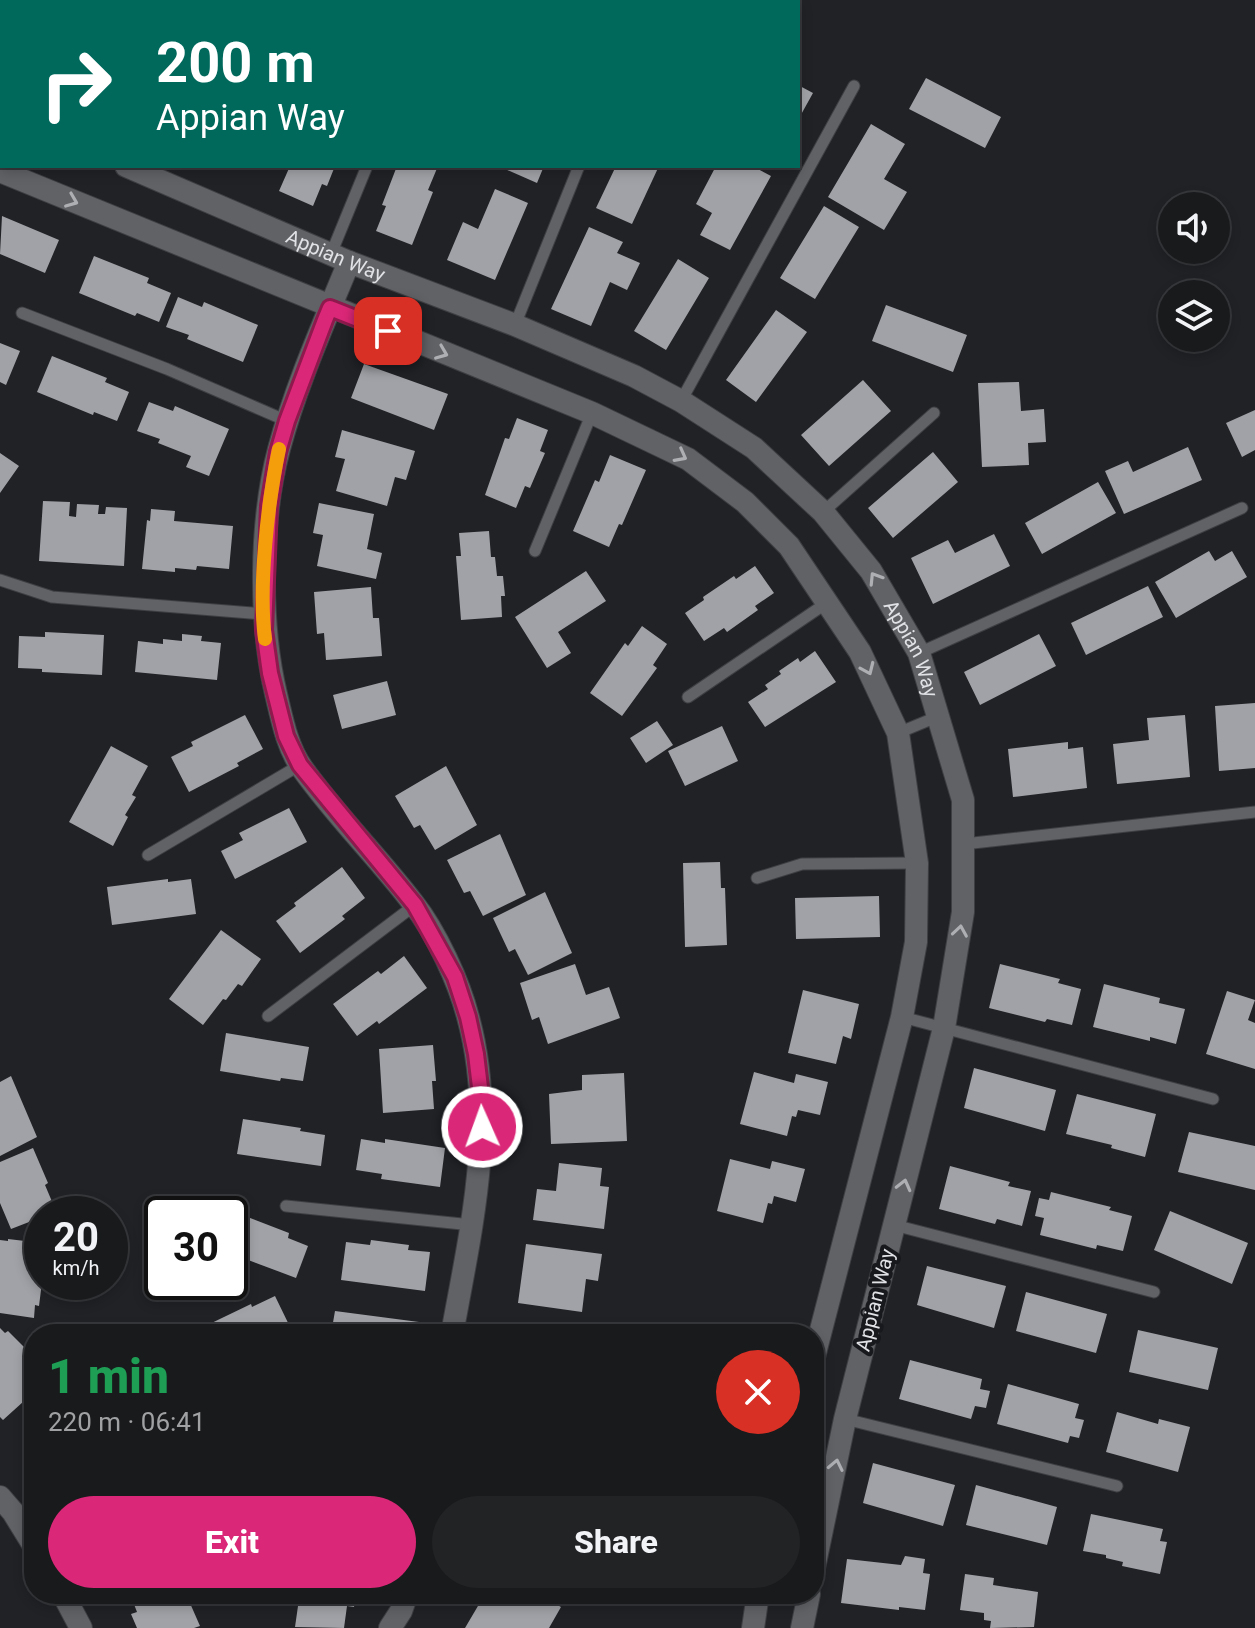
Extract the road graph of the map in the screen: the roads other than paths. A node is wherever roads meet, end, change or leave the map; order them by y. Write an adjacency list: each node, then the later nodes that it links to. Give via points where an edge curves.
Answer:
1 (854, 86): 10 (lane)
2 (366, 168): 6 (lane)
3 (578, 168): 9 (lane)
4 (0, 171): 7 (street, one-way to 7)
5 (152, 171): 6 (street, Appian Way)
6 (340, 258): 7 (street); 9 (street, Appian Way)
7 (330, 308): 11 (street, one-way to 11); 13 (street)
8 (22, 313): 13 (lane)
9 (515, 325): 10 (street, Appian Way)
10 (681, 401): 15 (street, Appian Way, via 754,448)
11 (592, 413): 16 (lane); 18 (street, one-way to 18, via 688,459 745,502 789,546)
12 (934, 413): 15 (lane)
13 (287, 421): 19 (street, via 269,506)
14 (1242, 508): 20 (lane)
15 (823, 512): 20 (street, Appian Way, one-way to 15, via 871,571)
16 (535, 551)
17 (0, 580): 19 (lane, via 52,597)
18 (828, 601): 21 (lane); 23 (street, one-way to 23, via 860,652)
19 (264, 614): 24 (street, via 270,673 286,736)
20 (919, 653): 22 (street, Appian Way)
21 (688, 697)
22 (939, 716): 23 (lane); 26 (street, Appian Way, via 963,800)
23 (898, 733): 28 (street)
24 (300, 765): 27 (lane); 30 (street)
25 (1255, 812): 26 (lane)
26 (964, 844): 33 (street, Appian Way, one-way to 26, via 963,912)
27 (148, 855)
28 (917, 863): 29 (lane, via 802,864); 32 (street, via 916,942)
29 (757, 878)
30 (415, 905): 31 (lane); 36 (street, via 455,977 476,1054 481,1149)
31 (268, 1016)
32 (902, 1017): 33 (lane); 40 (street)
33 (944, 1028): 34 (lane); 37 (street, Appian Way, one-way to 33)
34 (1213, 1099)
35 (286, 1206): 36 (lane)
36 (472, 1225): 39 (street)
37 (894, 1225): 38 (lane); 41 (street, Appian Way)
38 (1154, 1292)
39 (454, 1324)
40 (823, 1324)
41 (845, 1419): 42 (lane); 44 (street, Appian Way, one-way to 41)
42 (1117, 1486)
43 (0, 1497): 45 (street)
44 (824, 1520)
45 (24, 1530)
46 (68, 1604): 50 (street)
47 (403, 1604): 51 (street)
48 (757, 1604): 52 (street)
49 (807, 1604): 53 (street)
50 (81, 1628)
51 (390, 1628)
52 (753, 1628)
53 (802, 1628)

